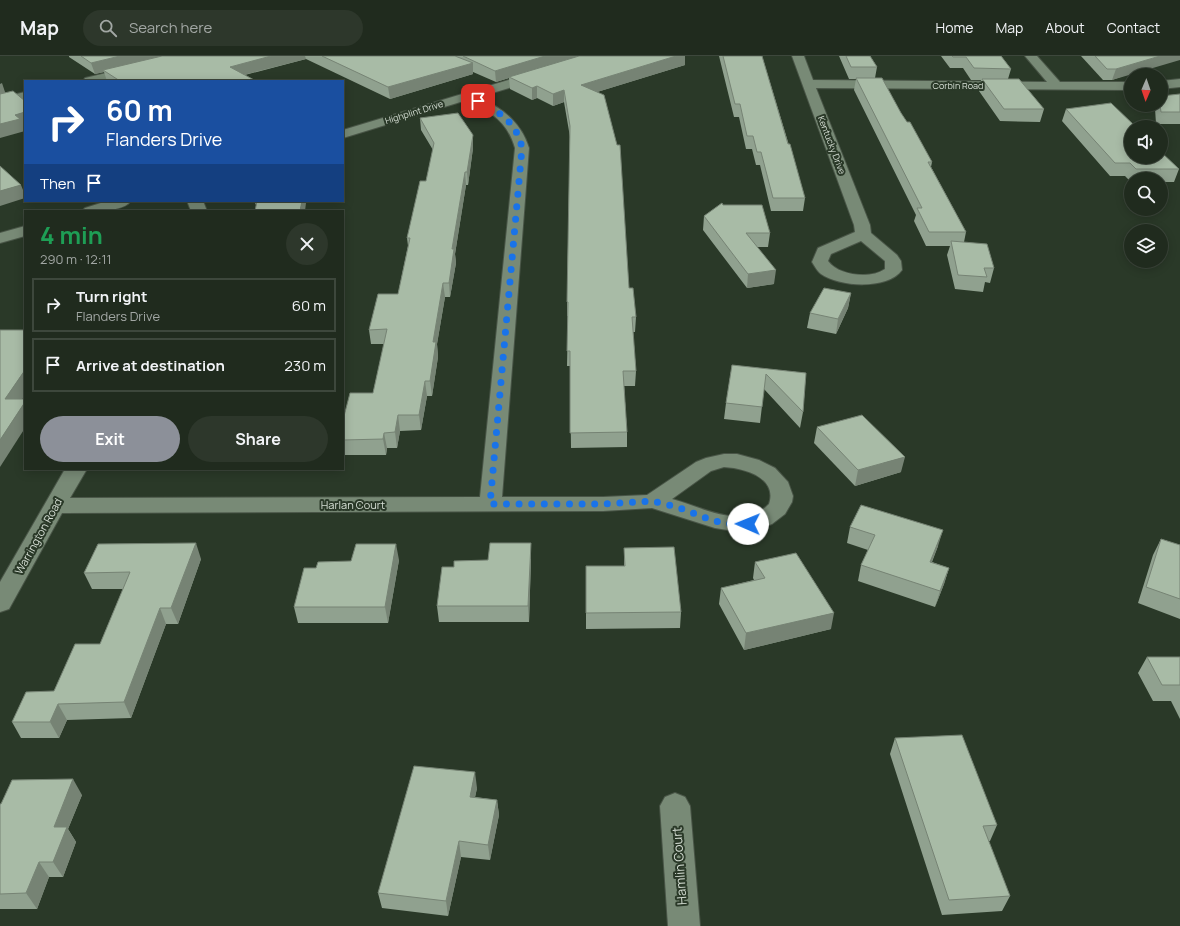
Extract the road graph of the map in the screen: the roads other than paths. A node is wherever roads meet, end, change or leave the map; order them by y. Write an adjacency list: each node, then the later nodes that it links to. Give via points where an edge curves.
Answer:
1 (193, 56): 5 (street)
2 (798, 56): 7 (street, Kentucky Drive)
3 (1031, 56): 9 (street)
4 (548, 72): 12 (street, Highplint Drive)
5 (93, 80)
6 (1180, 83): 8 (street)
7 (809, 84): 9 (street, Corbin Road); 18 (street, Kentucky Drive, via 862,225)
8 (1168, 84)
9 (1057, 86): 10 (street, Corbin Road)
10 (1124, 86)
11 (24, 96): 13 (street)
12 (468, 96): 14 (street, Highplint Drive); 22 (street, via 488,106 509,122 520,136 522,148)
13 (0, 102)
14 (344, 134)
15 (120, 202): 16 (street)
16 (93, 210)
17 (24, 231): 19 (street)
18 (863, 234)
19 (0, 238)
20 (75, 470): 23 (street, Warrington Road)
21 (652, 501): 21 (street, Harlan Court, via 704,465 718,461 746,463 758,467 769,474 782,490 782,500 778,508 761,521 748,524 714,521); 22 (street, Harlan Court, via 603,504)
22 (490, 504): 23 (street, Harlan Court)
23 (55, 506): 24 (street, Warrington Road)
24 (0, 603)
25 (675, 806): 26 (street, Hamlin Court)
26 (684, 926)

